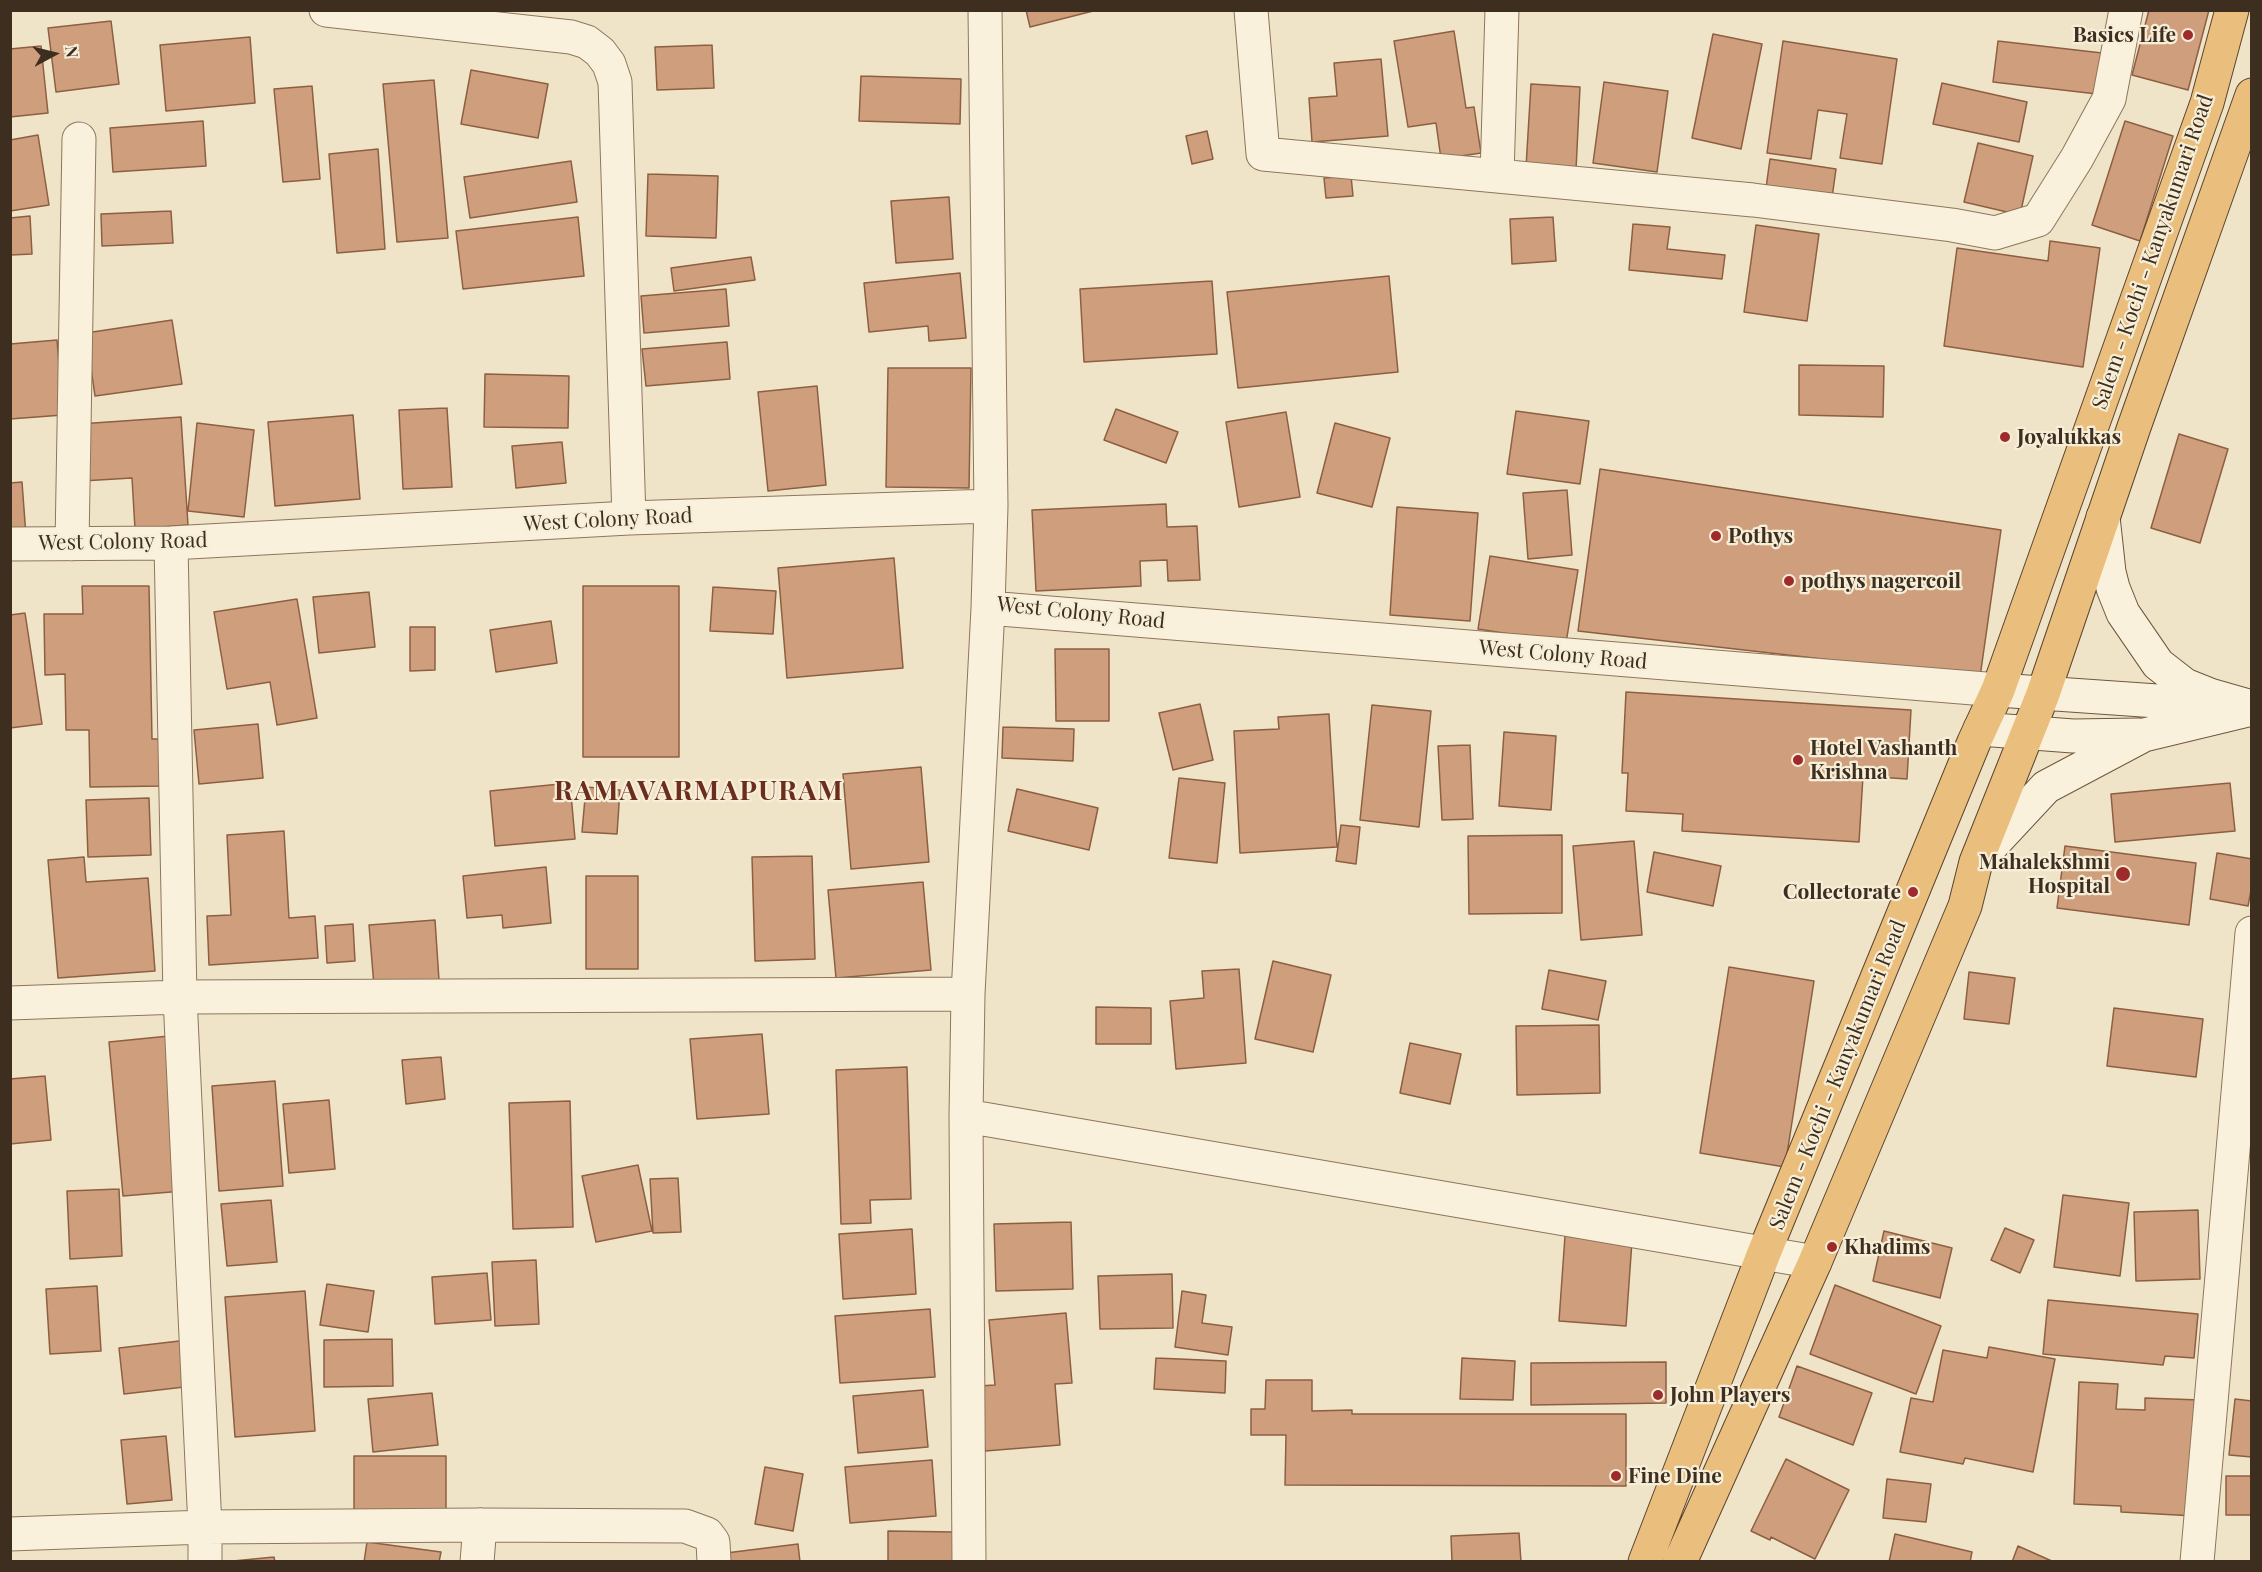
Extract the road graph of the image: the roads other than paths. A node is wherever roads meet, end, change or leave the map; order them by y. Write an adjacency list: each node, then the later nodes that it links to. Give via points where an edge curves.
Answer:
1 (326, 10): 7 (street)
2 (985, 10): 11 (street)
3 (1251, 10): 10 (street, via 1263,154)
4 (1502, 10): 10 (street)
5 (2126, 10): 10 (street, via 2109,99 2077,158 2038,220 1995,233 1753,200)
6 (2232, 10): 18 (highway, Salem - Kochi - Kanyakumari Road, via 2207,103)
7 (339, 11): 13 (street, via 571,37 587,42 609,64 615,82)
8 (2252, 95): 12 (highway, Salem - Kochi - Kanyakumari Road)
9 (79, 139): 14 (street)
10 (1497, 176)
11 (992, 506): 13 (street, West Colony Road); 17 (street, West Colony Road)
12 (2103, 517): 19 (highway, Salem - Kochi - Kanyakumari Road); 20 (street, via 2113,588 2123,613 2158,664 2185,685)
13 (629, 518): 15 (street, West Colony Road)
14 (72, 543): 15 (street, West Colony Road); 16 (street, West Colony Road)
15 (171, 543): 27 (street)
16 (10, 544)
17 (988, 608): 18 (street, West Colony Road); 26 (street)
18 (1998, 690): 19 (street, West Colony Road); 21 (highway, Salem - Kochi - Kanyakumari Road)
19 (2043, 694): 20 (street, West Colony Road); 22 (highway, Salem - Kochi - Kanyakumari Road)
20 (2252, 708): 23 (street)
21 (1980, 729): 22 (street); 30 (highway, Salem - Kochi - Kanyakumari Road)
22 (2027, 732): 23 (street); 24 (highway, Salem - Kochi - Kanyakumari Road)
23 (2144, 735): 24 (street, via 2046,787)
24 (1976, 862): 31 (highway, Salem - Kochi - Kanyakumari Road, via 1965,906)
25 (2252, 933): 41 (street)
26 (968, 994): 27 (street); 29 (street)
27 (180, 997): 28 (street); 33 (street)
28 (10, 1003)
29 (966, 1116): 30 (street); 38 (street)
30 (1764, 1253): 31 (street); 39 (highway, Salem - Kochi - Kanyakumari Road)
31 (1815, 1262): 40 (highway, Salem - Kochi - Kanyakumari Road)
32 (480, 1525): 33 (street); 36 (street); 37 (street, via 685,1526 707,1534 713,1542)
33 (205, 1527): 34 (street); 35 (street)
34 (10, 1534)
35 (205, 1562)
36 (477, 1562)
37 (714, 1562)
38 (969, 1562)
39 (1645, 1562)
40 (1680, 1562)
41 (2197, 1562)

